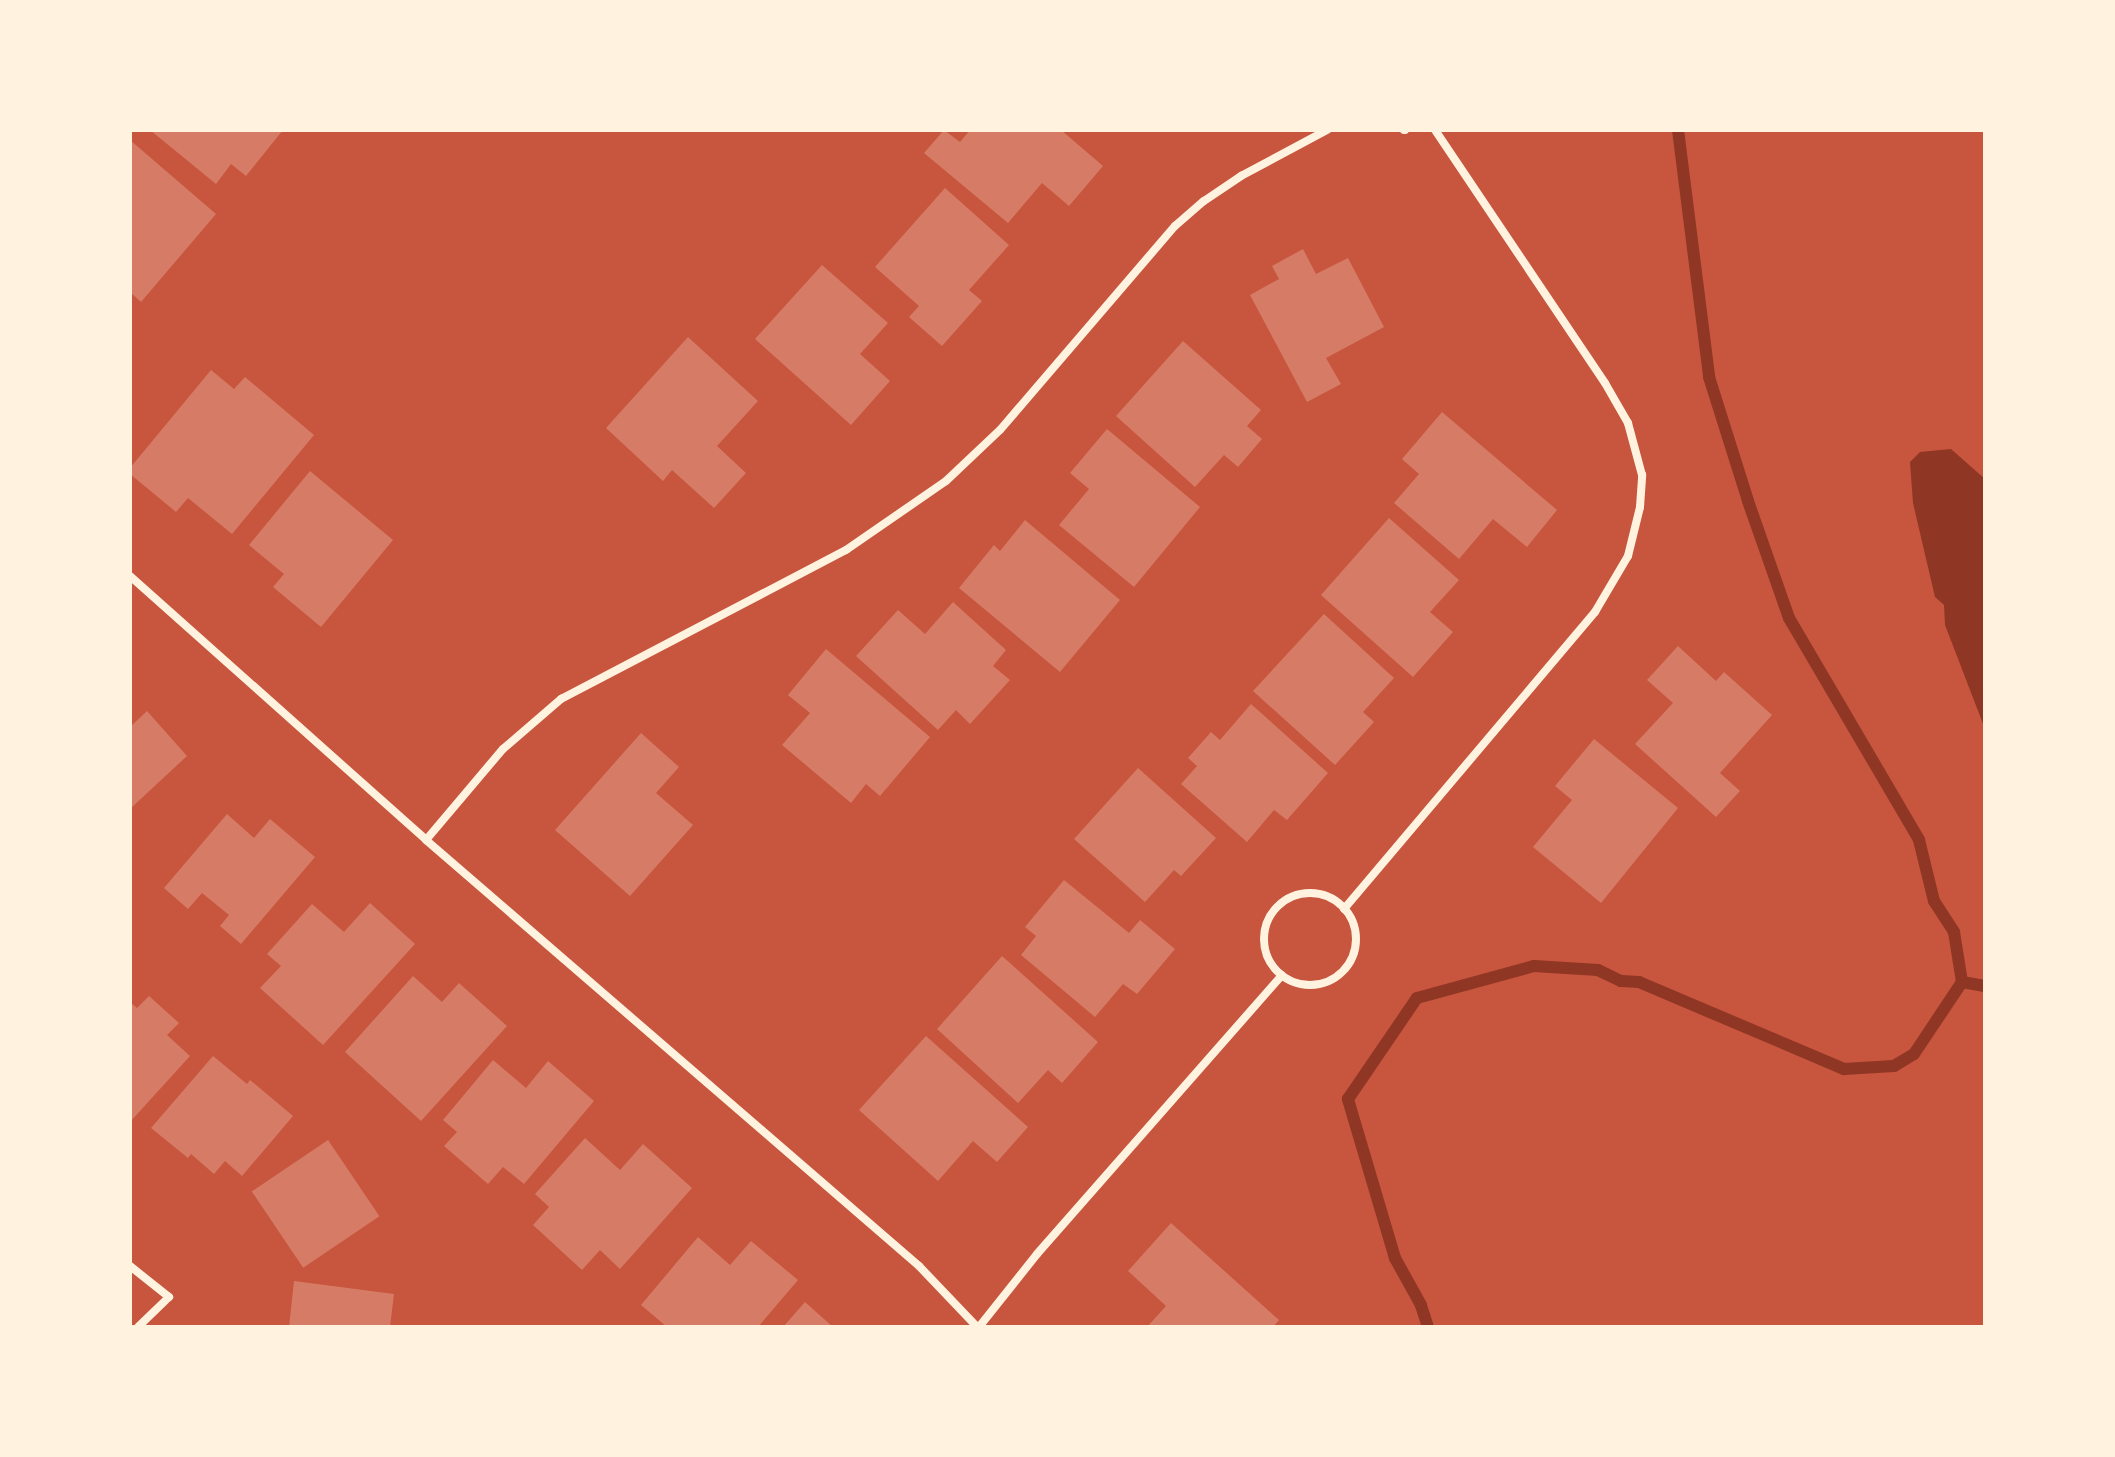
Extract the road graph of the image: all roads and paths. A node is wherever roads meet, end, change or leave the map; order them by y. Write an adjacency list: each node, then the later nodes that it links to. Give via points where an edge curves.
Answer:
1 (1327, 130): 4 (street, via 1241,176 1175,226 1000,430 946,481 846,550 561,699 503,749)
2 (1435, 130): 5 (street, via 1628,423 1642,475 1640,507 1628,556 1595,612)
3 (130, 576): 4 (street)
4 (426, 840): 9 (street, via 919,1266)
5 (1344, 909): 6 (street, via 1356,942 1346,969 1322,984 1303,984); 6 (street, via 1324,895 1307,893 1282,903 1265,938 1271,962)
6 (1282, 975): 9 (street)
7 (130, 1266): 8 (street, via 169,1297)
8 (138, 1327)
9 (978, 1327)

